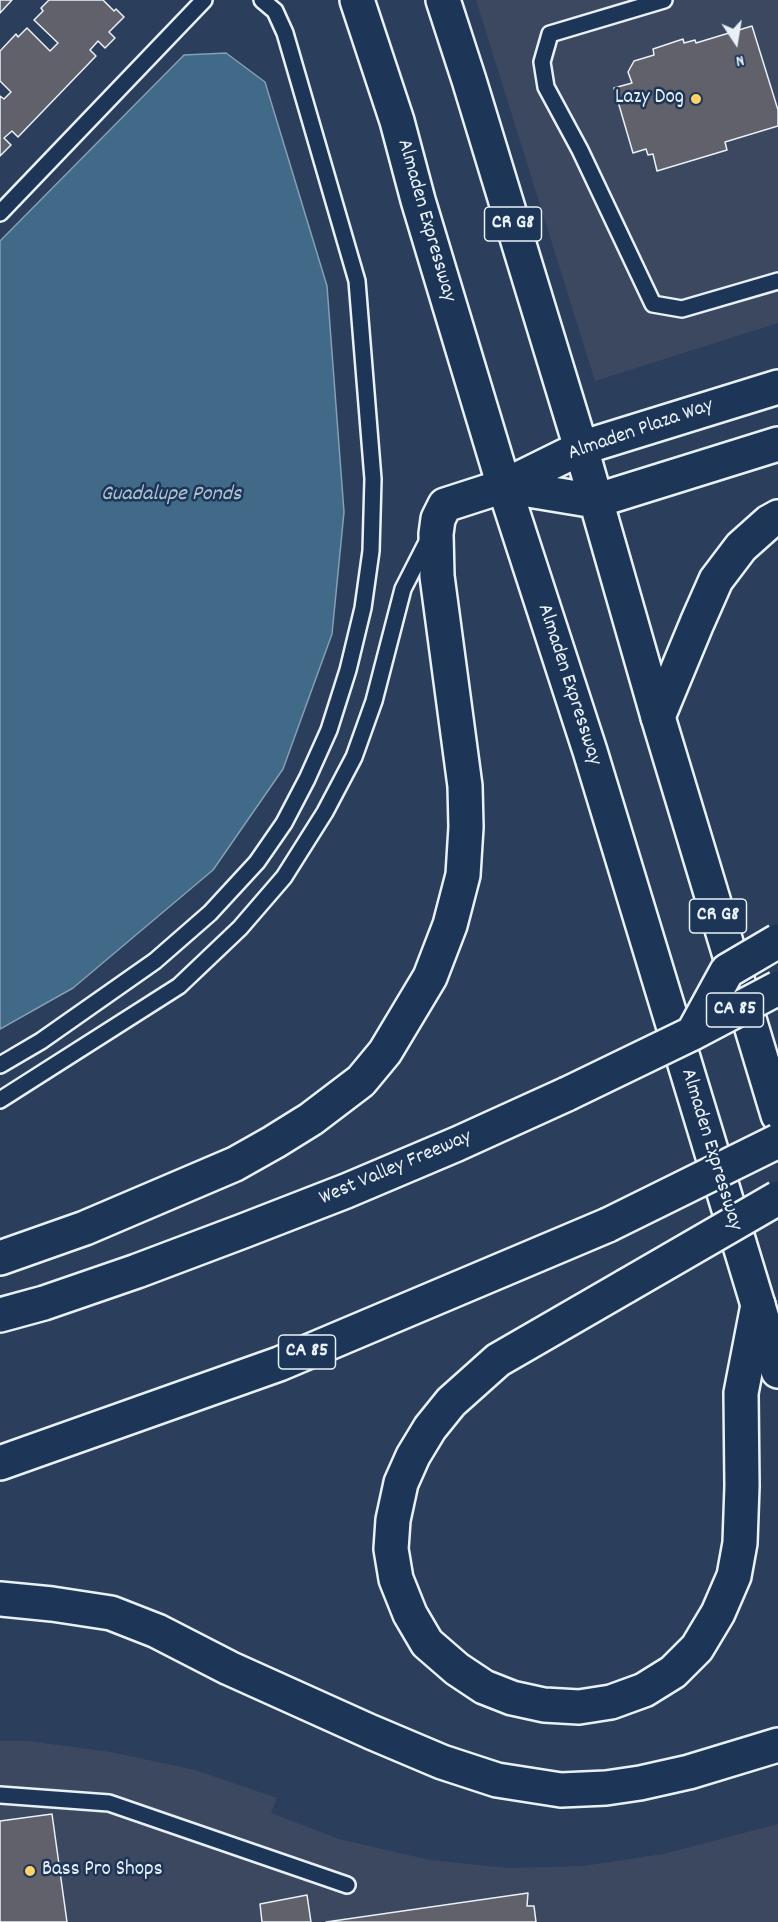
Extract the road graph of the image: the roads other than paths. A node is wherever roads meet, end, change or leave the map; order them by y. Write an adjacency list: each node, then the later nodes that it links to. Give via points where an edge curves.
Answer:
1 (204, 0): 6 (lane)
2 (262, 0): 19 (lane, via 275,10 285,33 357,281 373,479 371,551 348,670 329,730 311,769 284,823 257,862 210,913 155,961)
3 (357, 0): 11 (main road, Almaden Expressway, via 397,121)
4 (443, 0): 10 (main road, CR G8)
5 (664, 0): 7 (lane, via 550,34 542,62 546,87 653,304 682,309)
6 (0, 213)
7 (778, 281)
8 (778, 387): 10 (main road, Almaden Plaza Way)
9 (778, 444): 12 (main road, Almaden Plaza Way)
10 (580, 448): 11 (main road, Almaden Plaza Way); 12 (main road, CR G8)
11 (504, 486): 12 (main road, Almaden Plaza Way); 14 (main road, via 445,505); 25 (main road, Almaden Expressway, via 590,751)
12 (595, 501): 15 (main road, CR G8)
13 (778, 517): 15 (main road, via 741,547 716,580)
14 (438, 519): 20 (lane, via 403,589 374,701 354,757 284,877 240,928 179,986); 24 (main road, via 437,576 465,786 466,836 463,875 450,925 430,977 406,1019 362,1081 274,1142 235,1164 85,1228)
15 (658, 717): 21 (main road, CR G8)
16 (778, 941): 18 (main road, bridge, via 727,971)
17 (778, 988): 18 (main road, West Valley Freeway / CA 85, bridge)
18 (693, 1033): 26 (main road, West Valley Freeway / CA 85, bridge, via 458,1144 346,1191 137,1271)
19 (0, 1065)
20 (0, 1100)
21 (778, 1115)
22 (778, 1141): 28 (main road, CA 85, bridge, via 608,1226 279,1364)
23 (778, 1197): 25 (main road, bridge, via 498,1360 451,1402 430,1428 401,1483 392,1549 396,1579 427,1643 484,1687 544,1705 579,1707 611,1702 644,1690 673,1672 697,1648 734,1576 740,1543 741,1393)
24 (0, 1258)
25 (758, 1305): 27 (main road, Almaden Expressway)
26 (0, 1314)
27 (778, 1371)
28 (0, 1463)
29 (0, 1599): 30 (main road, via 111,1613 442,1762 497,1780 561,1790 606,1788 689,1772)
30 (778, 1745)
31 (0, 1795): 32 (lane, via 109,1803)
32 (347, 1886)

